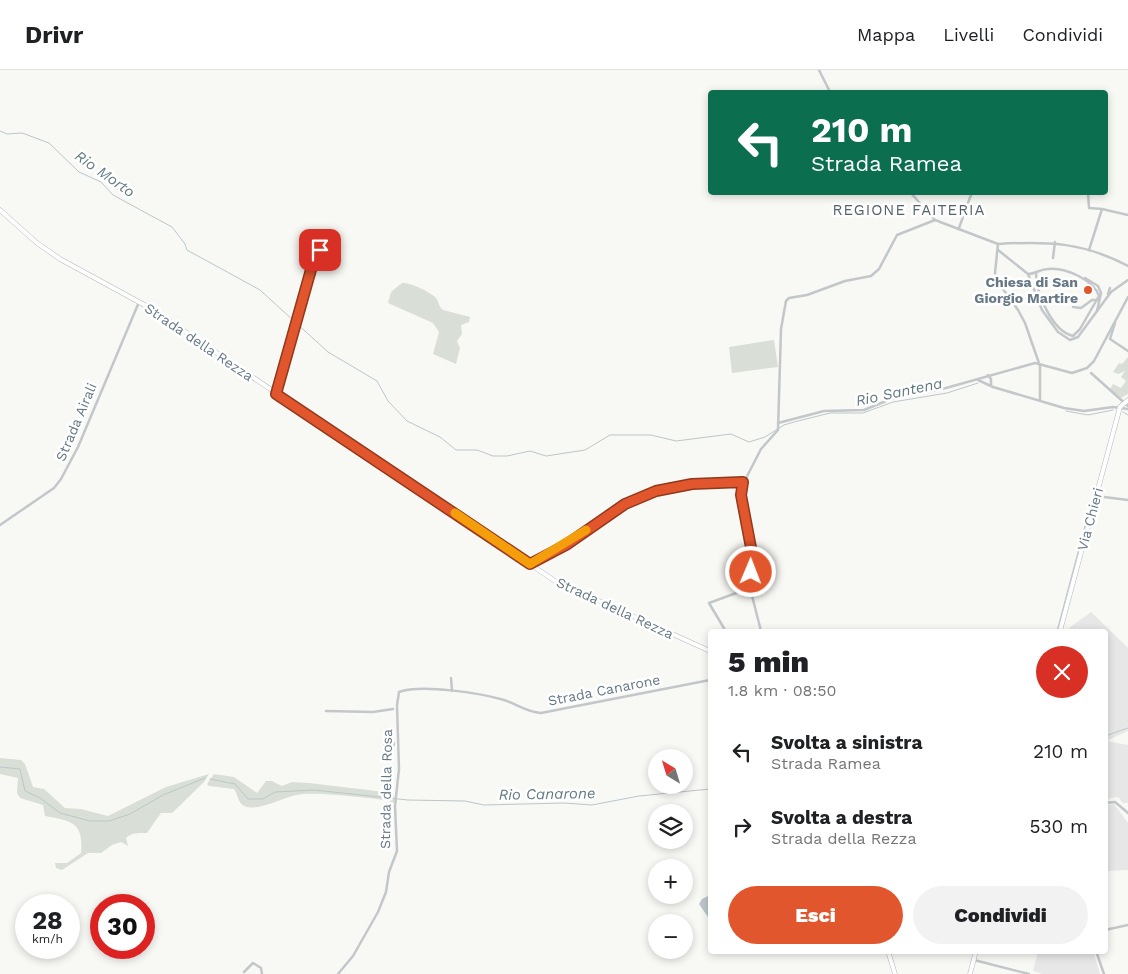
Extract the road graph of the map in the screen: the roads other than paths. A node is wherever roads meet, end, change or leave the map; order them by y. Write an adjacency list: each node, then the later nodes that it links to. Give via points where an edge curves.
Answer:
1 (818, 70): 2 (street)
2 (829, 90)
3 (913, 195): 9 (street)
4 (971, 195): 10 (street)
5 (1088, 195): 6 (street, via 1089,208)
6 (1102, 208): 8 (street); 15 (street)
7 (0, 210): 26 (main road, Strada della Rezza, via 60,260)
8 (1128, 215)
9 (935, 220): 10 (street); 41 (street, via 897,235 879,269 871,276 787,299 781,329)
10 (959, 228): 13 (street)
11 (325, 238): 37 (street, via 314,259)
12 (1055, 242): 13 (street); 15 (street); 16 (street)
13 (998, 244): 14 (street)
14 (998, 250): 19 (street); 31 (street, via 994,268 996,278 1021,315)
15 (1089, 250): 17 (street)
16 (1053, 258)
17 (1128, 266)
18 (1036, 273): 19 (street); 25 (street, via 1046,269 1064,270 1096,288); 25 (street, via 1039,296 1054,322 1067,335 1077,333)
19 (1028, 274): 29 (street, via 1042,310 1062,336 1074,340)
20 (1085, 278): 29 (street, via 1099,286 1102,296)
21 (1128, 280): 23 (street)
22 (1110, 288): 23 (street)
23 (1108, 296): 29 (street)
24 (1128, 297): 28 (street)
25 (1098, 300): 27 (street, via 1092,300 1082,308)
26 (140, 301): 37 (main road, Strada della Rezza); 45 (street, Strada Airali, via 78,447 61,479 54,488)
27 (1073, 307)
28 (1121, 310): 30 (street, via 1110,338); 31 (street, via 1088,368 1072,373)
29 (1096, 312)
30 (1128, 351)
31 (1038, 363): 33 (street); 38 (street)
32 (1091, 373): 39 (street)
33 (988, 376): 34 (street); 35 (street); 36 (street)
34 (974, 380): 35 (street); 41 (street, via 891,399 864,410 824,411)
35 (986, 383): 36 (street)
36 (991, 386): 38 (street)
37 (276, 394): 46 (main road, Strada della Rezza)
38 (1040, 399): 40 (street, via 1058,407 1084,411)
39 (1127, 404): 40 (main road)
40 (1120, 407): 43 (main road, Via Chieri)
41 (778, 422): 42 (street, via 778,429 761,449)
42 (743, 482): 46 (street, via 692,484 656,491 625,504 566,545); 47 (street, via 741,495 752,553)
43 (1096, 496): 44 (street); 50 (main road, Via Chieri)
44 (1128, 500)
45 (0, 525)
46 (530, 564): 51 (main road, Strada della Rezza, via 570,588)
47 (750, 588): 48 (street, via 709,603); 49 (street)
48 (724, 629)
49 (760, 629)
50 (1061, 629)
51 (708, 650)
52 (451, 678): 54 (street)
53 (708, 680): 54 (street, Strada Canarone, via 540,713 527,712 503,700)
54 (452, 691): 55 (street, Strada Canarone, via 401,690)
55 (397, 705): 56 (street, Strada Canarone); 57 (street)
56 (393, 708): 57 (street); 58 (street)
57 (397, 710): 69 (street, Strada della Rosa, via 396,851 378,912 353,956)
58 (326, 712)
59 (1108, 803): 60 (street, via 1115,802)
60 (1128, 813)
61 (1128, 925): 62 (street)
62 (1108, 929)
63 (889, 954): 70 (main road)
64 (975, 954): 66 (main road)
65 (1097, 954): 73 (street)
66 (974, 960): 71 (main road); 72 (street)
67 (244, 972): 68 (street, via 253,963 262,968)
68 (262, 974)
69 (338, 974)
70 (895, 974)
71 (970, 974)
72 (1029, 974)
73 (1104, 974)

